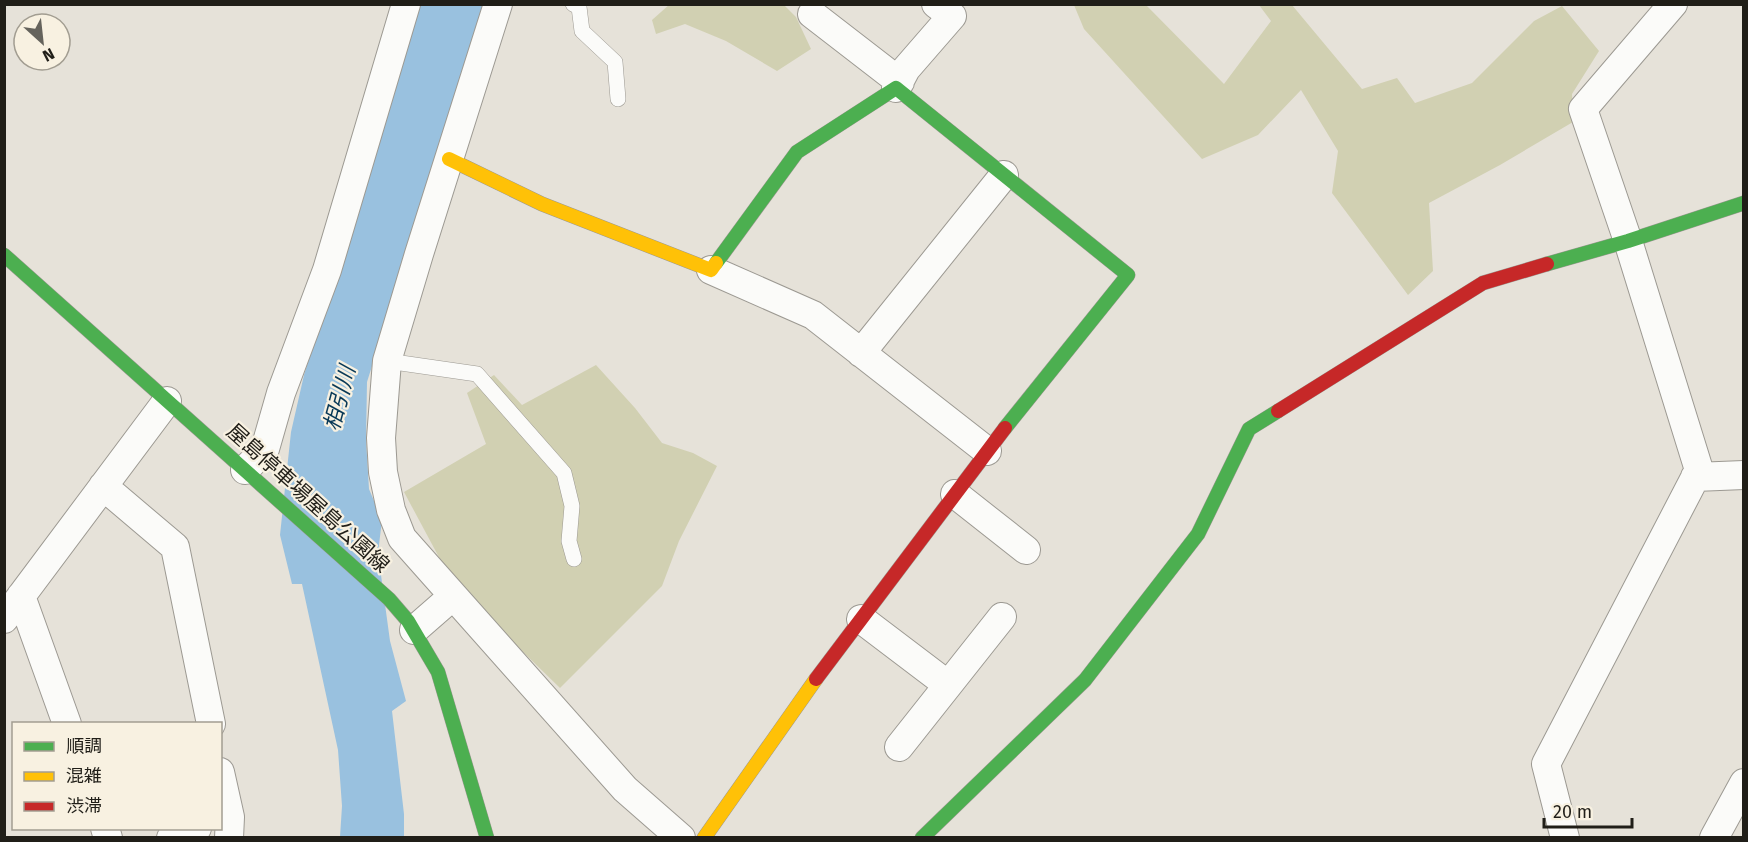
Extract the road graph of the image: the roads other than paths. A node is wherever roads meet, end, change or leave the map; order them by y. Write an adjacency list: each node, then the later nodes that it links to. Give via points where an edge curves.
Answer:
1 (406, 4): 19 (street, via 327,270 281,393 265,449)
2 (498, 4): 9 (street)
3 (573, 4): 8 (lane, via 579,7 582,31 615,62)
4 (936, 4): 7 (street, via 952,16 906,69)
5 (1672, 4): 12 (street, via 1583,109)
6 (812, 14): 7 (street)
7 (898, 85): 10 (street); 14 (street, via 797,152)
8 (618, 99)
9 (449, 159): 14 (street, via 542,204); 16 (street)
10 (1004, 175): 15 (street); 18 (street, via 1128,275)
11 (1743, 203): 12 (street)
12 (1628, 241): 21 (street, via 1699,470); 44 (street, via 1483,284 1249,429 1198,534 1085,680)
13 (4, 255): 17 (street, 屋島停車場屋島公園線)
14 (711, 270): 15 (street, via 813,315)
15 (861, 353): 18 (street)
16 (387, 362): 25 (lane, via 477,374 564,473 572,506 570,541); 27 (street, via 381,438 391,510 402,538)
17 (167, 400): 19 (street, 屋島停車場屋島公園線); 22 (street)
18 (987, 451): 23 (street)
19 (245, 470): 31 (street, 屋島停車場屋島公園線, via 389,599)
20 (1743, 476): 21 (street)
21 (1695, 477): 45 (street, via 1546,764)
22 (103, 486): 26 (street); 34 (street, via 175,548)
23 (955, 494): 24 (street); 30 (street)
24 (1026, 550)
25 (574, 559)
26 (21, 596): 29 (street); 33 (street)
27 (453, 596): 31 (street); 42 (street, via 625,789)
28 (1002, 617): 32 (street)
29 (4, 619)
30 (861, 619): 32 (street); 43 (street)
31 (409, 623): 41 (street, 屋島停車場屋島公園線, via 441,681)
32 (948, 685): 35 (street)
33 (67, 722)
34 (211, 722)
35 (898, 747)
36 (1743, 783): 46 (street)
37 (222, 787): 38 (street)
38 (227, 825)
39 (191, 830): 40 (street)
40 (171, 837)
41 (487, 837)
42 (681, 837)
43 (704, 837)
44 (922, 837)
45 (1565, 837)
46 (1714, 837)

